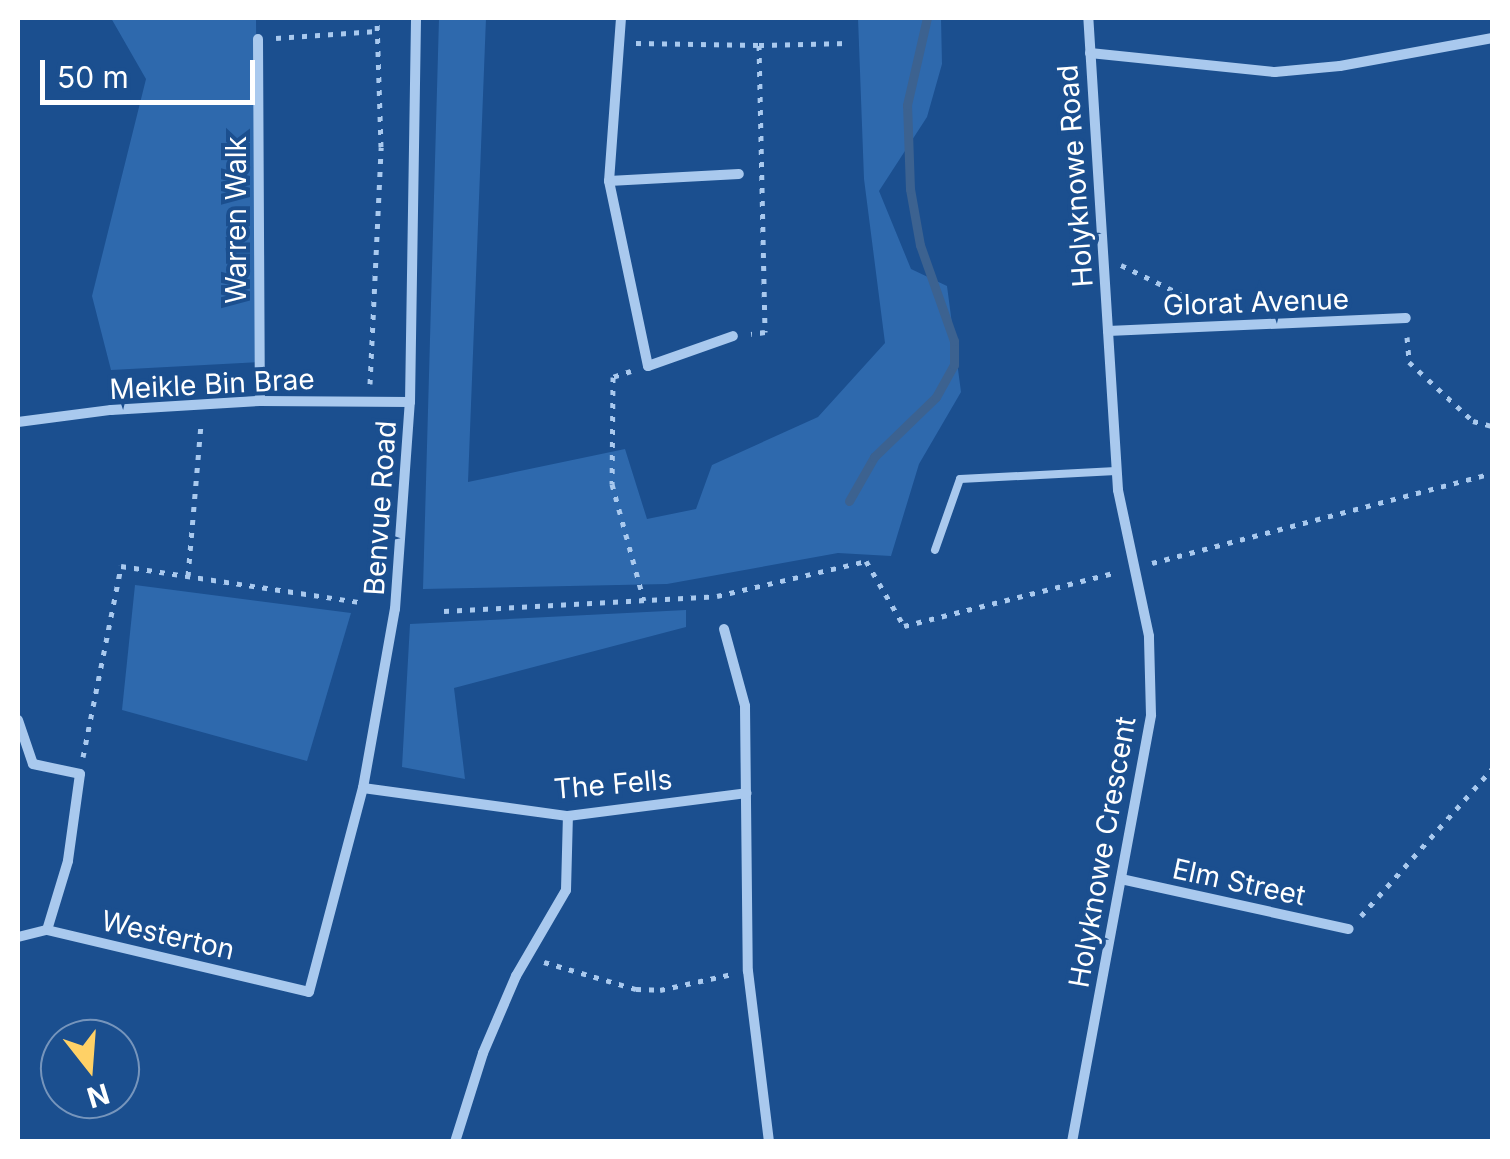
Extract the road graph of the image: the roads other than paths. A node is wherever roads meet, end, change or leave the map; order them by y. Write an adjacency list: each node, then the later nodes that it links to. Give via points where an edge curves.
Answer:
1 (416, 18): 13 (street, Benvue Road)
2 (621, 18): 8 (street)
3 (1088, 18): 6 (street, Holyknowe Road)
4 (1492, 38): 6 (street, via 1275,72)
5 (258, 39): 12 (street, Warren Walk)
6 (1090, 53): 10 (street, Holyknowe Road)
7 (739, 174): 8 (street)
8 (610, 181): 11 (street, via 648,366)
9 (1406, 318): 10 (street, Glorat Avenue)
10 (1108, 331): 15 (street, Holyknowe Crescent)
11 (733, 336)
12 (260, 401): 13 (street, Meikle Bin Brae); 14 (street, Meikle Bin Brae)
13 (410, 402): 19 (street, Benvue Road, via 395,609)
14 (18, 422)
15 (1116, 471): 16 (lane, via 960,479); 22 (street, Holyknowe Crescent, via 1149,636 1150,715)
16 (936, 550)
17 (724, 629): 20 (street, via 745,706)
18 (18, 720): 24 (street, via 33,764 80,774 68,861)
19 (363, 788): 21 (street, The Fells); 26 (street, Benvue Road)
20 (747, 792): 21 (street, The Fells); 28 (street, via 748,971)
21 (568, 816): 27 (street, via 566,890 483,1053)
22 (1120, 879): 23 (street, Elm Street); 29 (street, Holyknowe Crescent)
23 (1348, 929)
24 (47, 930): 25 (street, Westerton); 26 (street, Westerton)
25 (18, 937)
26 (309, 992)
27 (455, 1142)
28 (769, 1142)
29 (1072, 1142)

